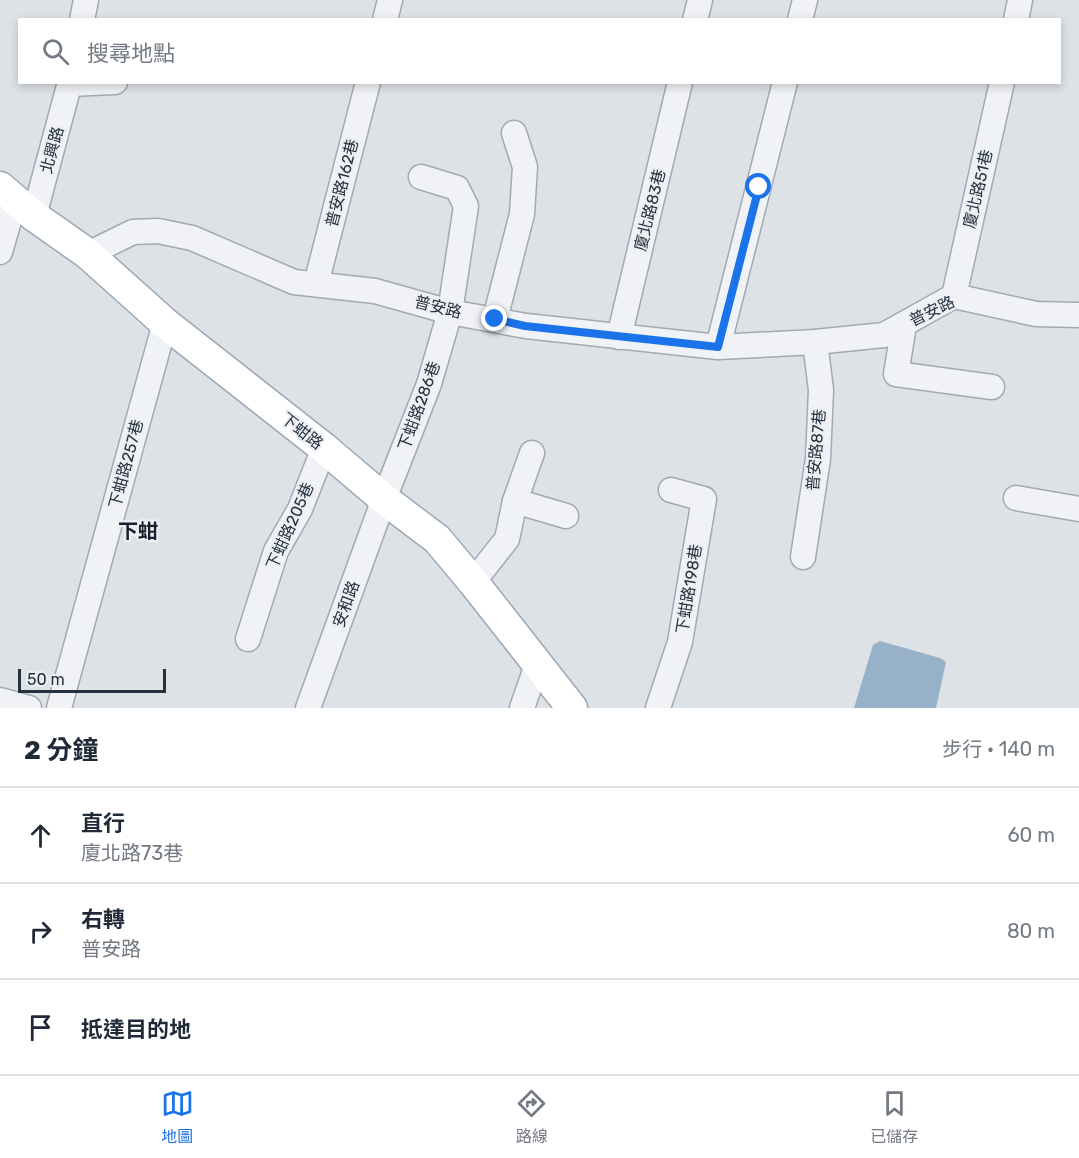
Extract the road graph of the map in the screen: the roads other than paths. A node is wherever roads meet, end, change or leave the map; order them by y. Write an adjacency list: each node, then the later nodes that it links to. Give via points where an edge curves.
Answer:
1 (86, 0): 6 (street)
2 (390, 0): 7 (street)
3 (700, 0): 8 (street)
4 (805, 0): 9 (street)
5 (1020, 0): 10 (street)
6 (82, 18)
7 (386, 18)
8 (696, 18)
9 (800, 18)
10 (1016, 18)
11 (70, 84): 18 (street, 北興路)
12 (367, 84): 21 (street, 普安路162巷)
13 (680, 84): 28 (street, 廈北路83巷)
14 (784, 84): 30 (street)
15 (1002, 84): 22 (street, 廈北路51巷)
16 (514, 132): 25 (street, via 525,167 522,214)
17 (421, 177): 23 (street, 下蚶路286巷, via 457,188 466,206)
18 (16, 201): 19 (street, 北興路); 20 (main road, 下蚶路)
19 (0, 252)
20 (88, 254): 21 (street, 普安路, via 133,232 158,231 192,238 294,282); 26 (main road, 下蚶路)
21 (316, 284): 23 (street, 普安路, via 375,291)
22 (954, 296): 24 (street, 普安路, via 1036,314); 27 (street, 普安路)
23 (450, 312): 25 (street, 普安路); 36 (street, 下蚶路286巷, via 429,384)
24 (1079, 315)
25 (495, 319): 28 (street, 普安路)
26 (165, 323): 32 (main road, 下蚶路); 46 (street, 下蚶路257巷)
27 (904, 325): 29 (street, 普安路, via 884,335); 31 (street, via 896,375)
28 (619, 337): 30 (street, 普安路)
29 (815, 342): 30 (street, 普安路); 40 (street, 普安路87巷, via 821,390 818,459)
30 (718, 347)
31 (992, 387)
32 (324, 448): 36 (main road, 下蚶路); 42 (street, 下蚶路205巷, via 300,509 276,551)
33 (532, 453): 37 (street)
34 (671, 490): 50 (street, 下蚶路198巷, via 704,499 680,642)
35 (1016, 498): 38 (street)
36 (384, 499): 41 (main road, 下蚶路, via 437,539); 47 (street, 安和路)
37 (515, 501): 39 (street); 41 (street, via 507,539)
38 (1079, 509)
39 (566, 516)
40 (803, 557)
41 (473, 582): 43 (main road, 下蚶路)
42 (248, 639)
43 (537, 665): 48 (street); 49 (main road, 下蚶路)
44 (0, 700): 45 (street)
45 (29, 708)
46 (59, 708)
47 (308, 708)
48 (522, 708)
49 (572, 708)
50 (658, 708)

